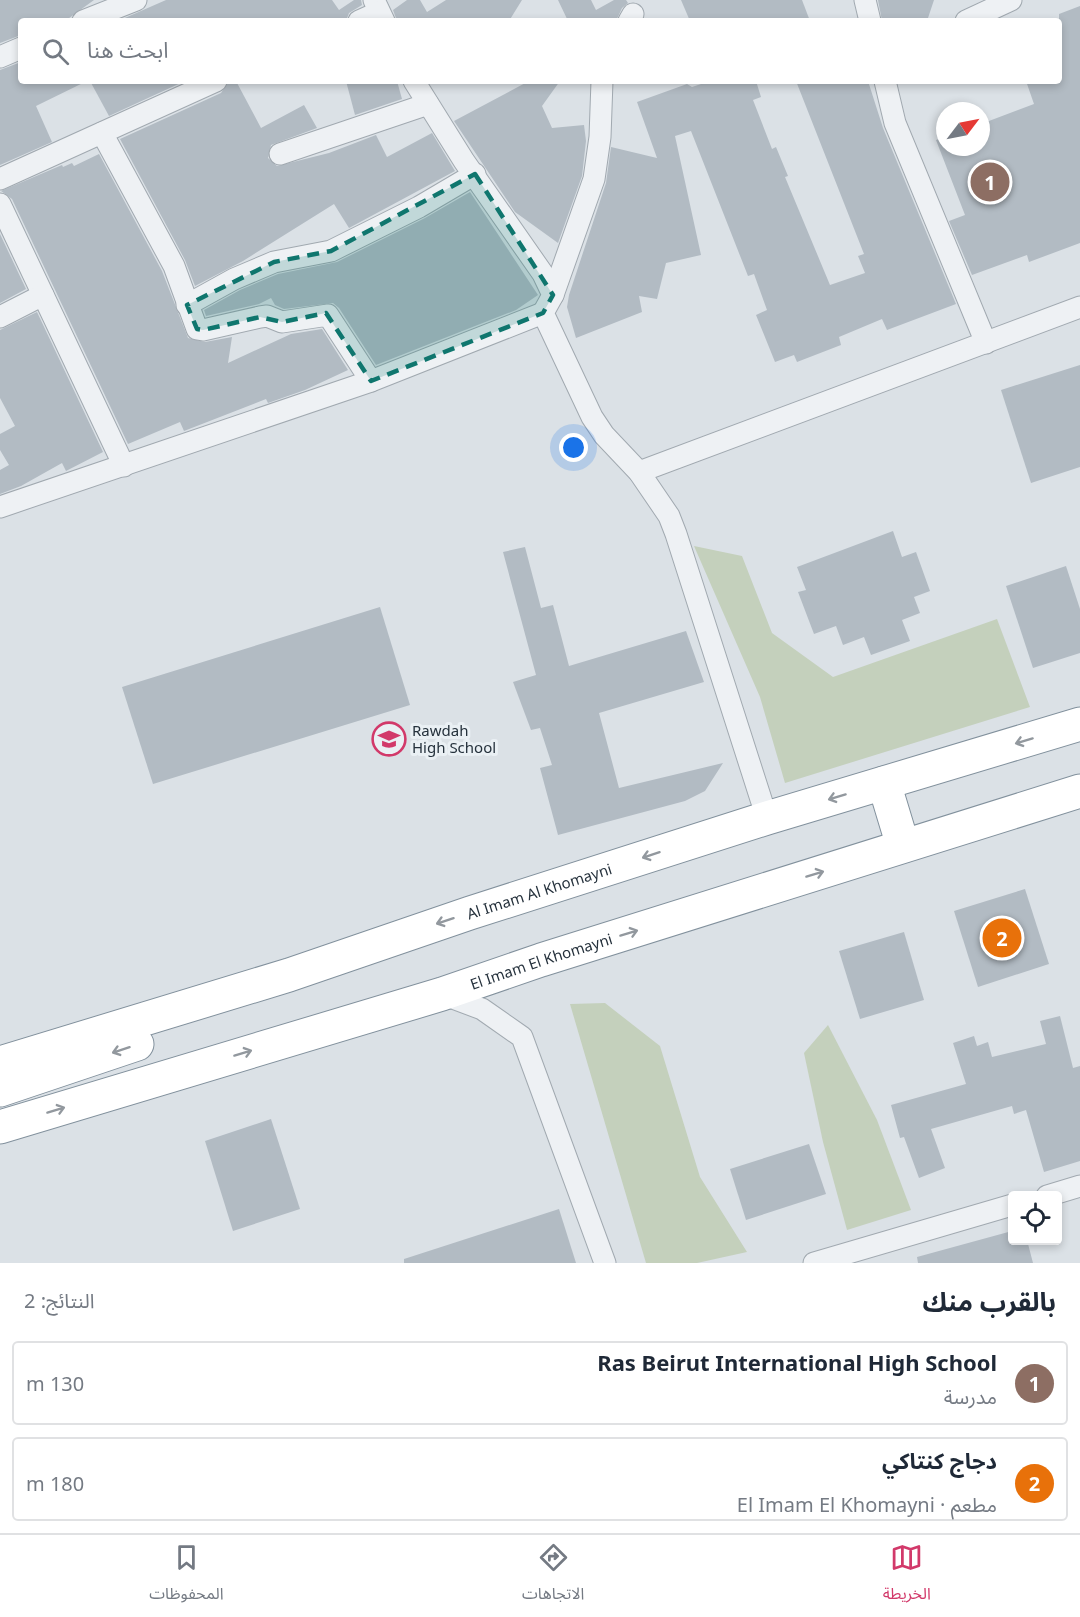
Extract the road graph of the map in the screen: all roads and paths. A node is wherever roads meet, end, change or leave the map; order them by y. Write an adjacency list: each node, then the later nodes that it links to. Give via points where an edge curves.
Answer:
1 (136, 0): 5 (street)
2 (865, 0): 7 (street)
3 (1011, 0): 8 (street)
4 (379, 11): 6 (street)
5 (91, 18)
6 (365, 18)
7 (869, 18)
8 (972, 18)
9 (18, 49): 10 (street)
10 (0, 57)
11 (209, 84): 16 (street)
12 (416, 84): 15 (street)
13 (602, 84): 23 (street, via 594,179)
14 (886, 84): 27 (street, via 896,123)
15 (428, 104): 17 (street); 18 (street)
16 (102, 133): 19 (street); 24 (street, via 174,266)
17 (280, 154)
18 (475, 174): 23 (street, via 543,274); 24 (street, via 331,251 274,262)
19 (0, 179)
20 (0, 204): 21 (street)
21 (6, 234): 22 (street)
22 (43, 295): 26 (street); 29 (street)
23 (548, 304): 28 (street); 30 (street, via 592,417)
24 (187, 305): 28 (street, via 197,329 202,330 267,316 282,322 328,315)
25 (1080, 308): 27 (street)
26 (0, 317)
27 (986, 343): 30 (street)
28 (370, 381): 29 (street)
29 (124, 466): 31 (street)
30 (639, 472): 35 (street, via 669,516 676,534)
31 (0, 507)
32 (1080, 724): 33 (highway, Al Imam Al Khomayni, one-way to 33)
33 (884, 783): 35 (highway, Al Imam Al Khomayni, one-way to 35); 36 (highway)
34 (1080, 791): 36 (highway, El Imam El Khomayni)
35 (767, 819): 37 (highway, Al Imam Al Khomayni, one-way to 37, via 481,909)
36 (903, 846): 38 (highway, El Imam El Khomayni, one-way to 36)
37 (289, 975): 39 (highway, Al Imam Al Khomayni); 40 (highway, one-way to 40, via 194,1024)
38 (442, 994): 41 (highway, El Imam El Khomayni, one-way to 38); 45 (street, via 482,1009 522,1037)
39 (0, 1063)
40 (0, 1090)
41 (0, 1127)
42 (1080, 1186): 43 (street)
43 (1062, 1191)
44 (1008, 1206): 46 (street)
45 (605, 1263)
46 (814, 1263)

